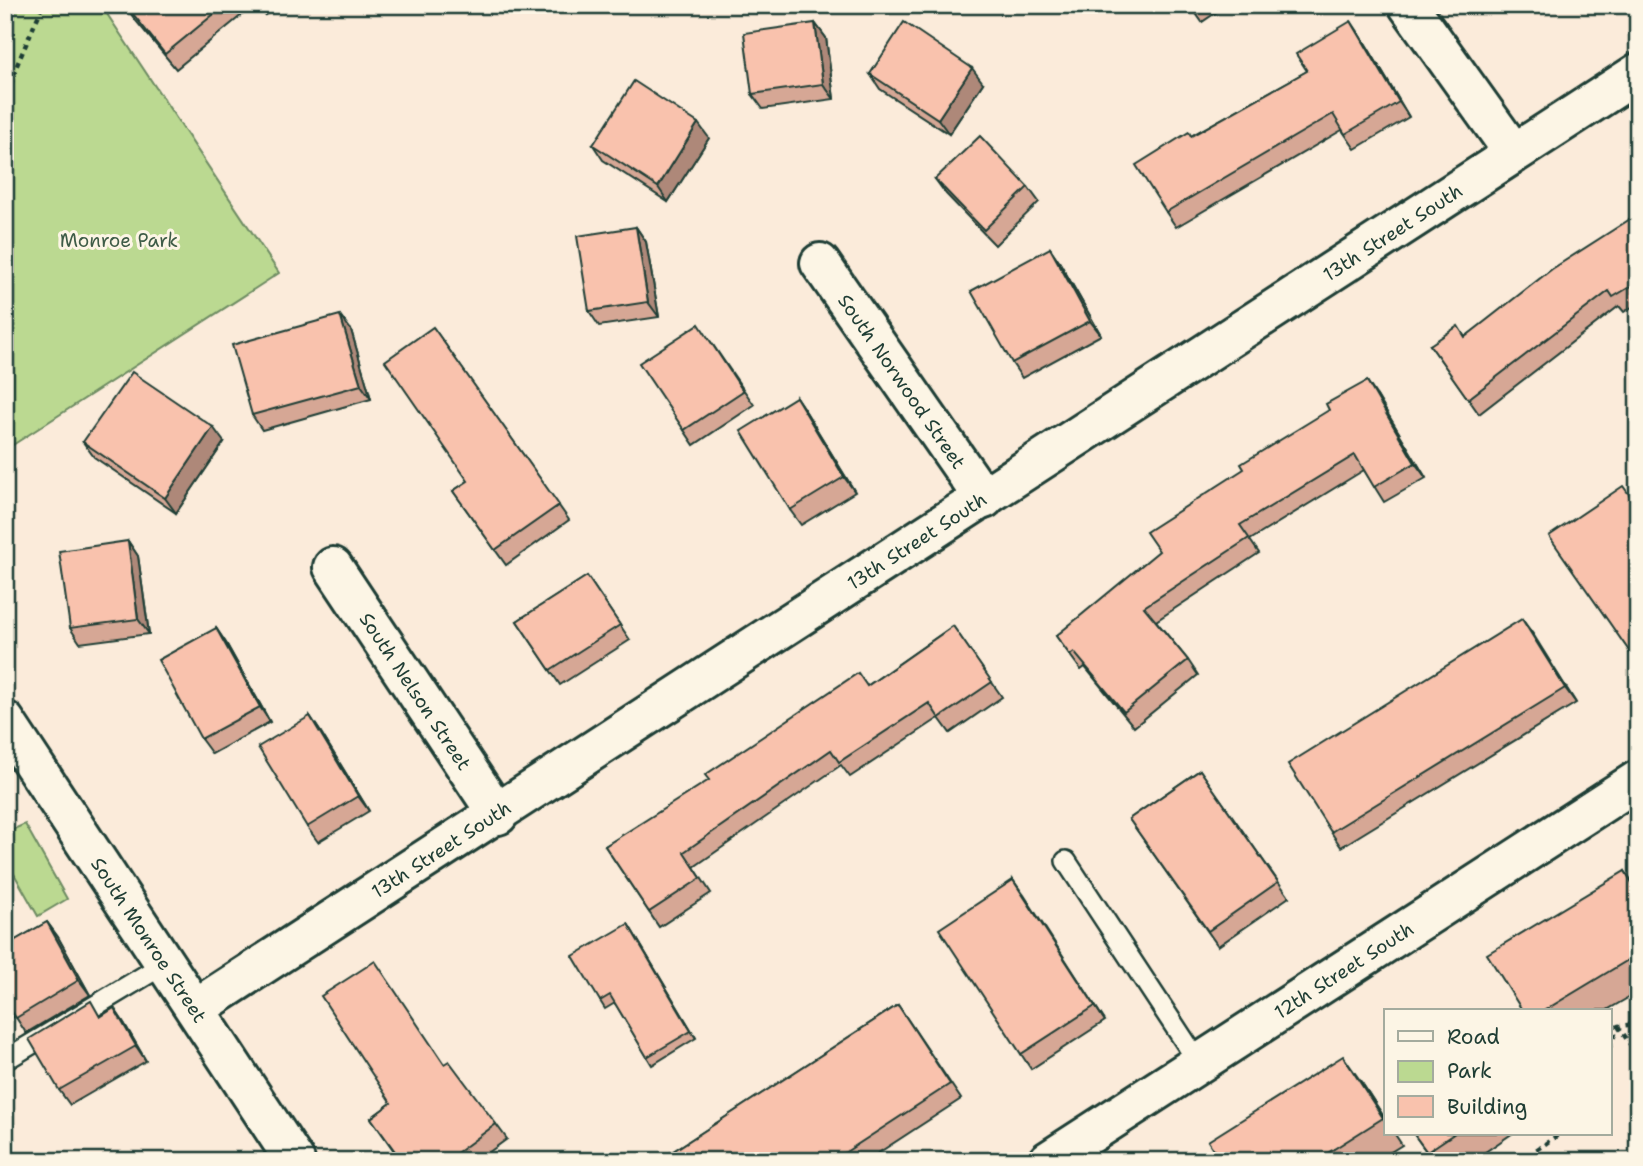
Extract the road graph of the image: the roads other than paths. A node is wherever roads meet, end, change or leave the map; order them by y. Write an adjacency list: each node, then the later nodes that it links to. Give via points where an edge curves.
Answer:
1 (1408, 5): 3 (street)
2 (1638, 73): 3 (street, 13th Street South)
3 (1513, 152): 5 (street, 13th Street South)
4 (820, 263): 5 (street, South Norwood Street)
5 (984, 499): 9 (street, 13th Street South)
6 (333, 568): 9 (street, South Nelson Street)
7 (5, 721): 11 (street, South Monroe Street)
8 (1638, 780): 14 (street, 12th Street South)
9 (498, 815): 12 (street, 13th Street South)
10 (1066, 861): 14 (lane)
11 (166, 963): 12 (street, South Monroe Street); 13 (lane)
12 (196, 1008): 15 (street, South Monroe Street)
13 (5, 1060)
14 (1199, 1063): 16 (street, 12th Street South)
15 (295, 1161)
16 (1048, 1161)

